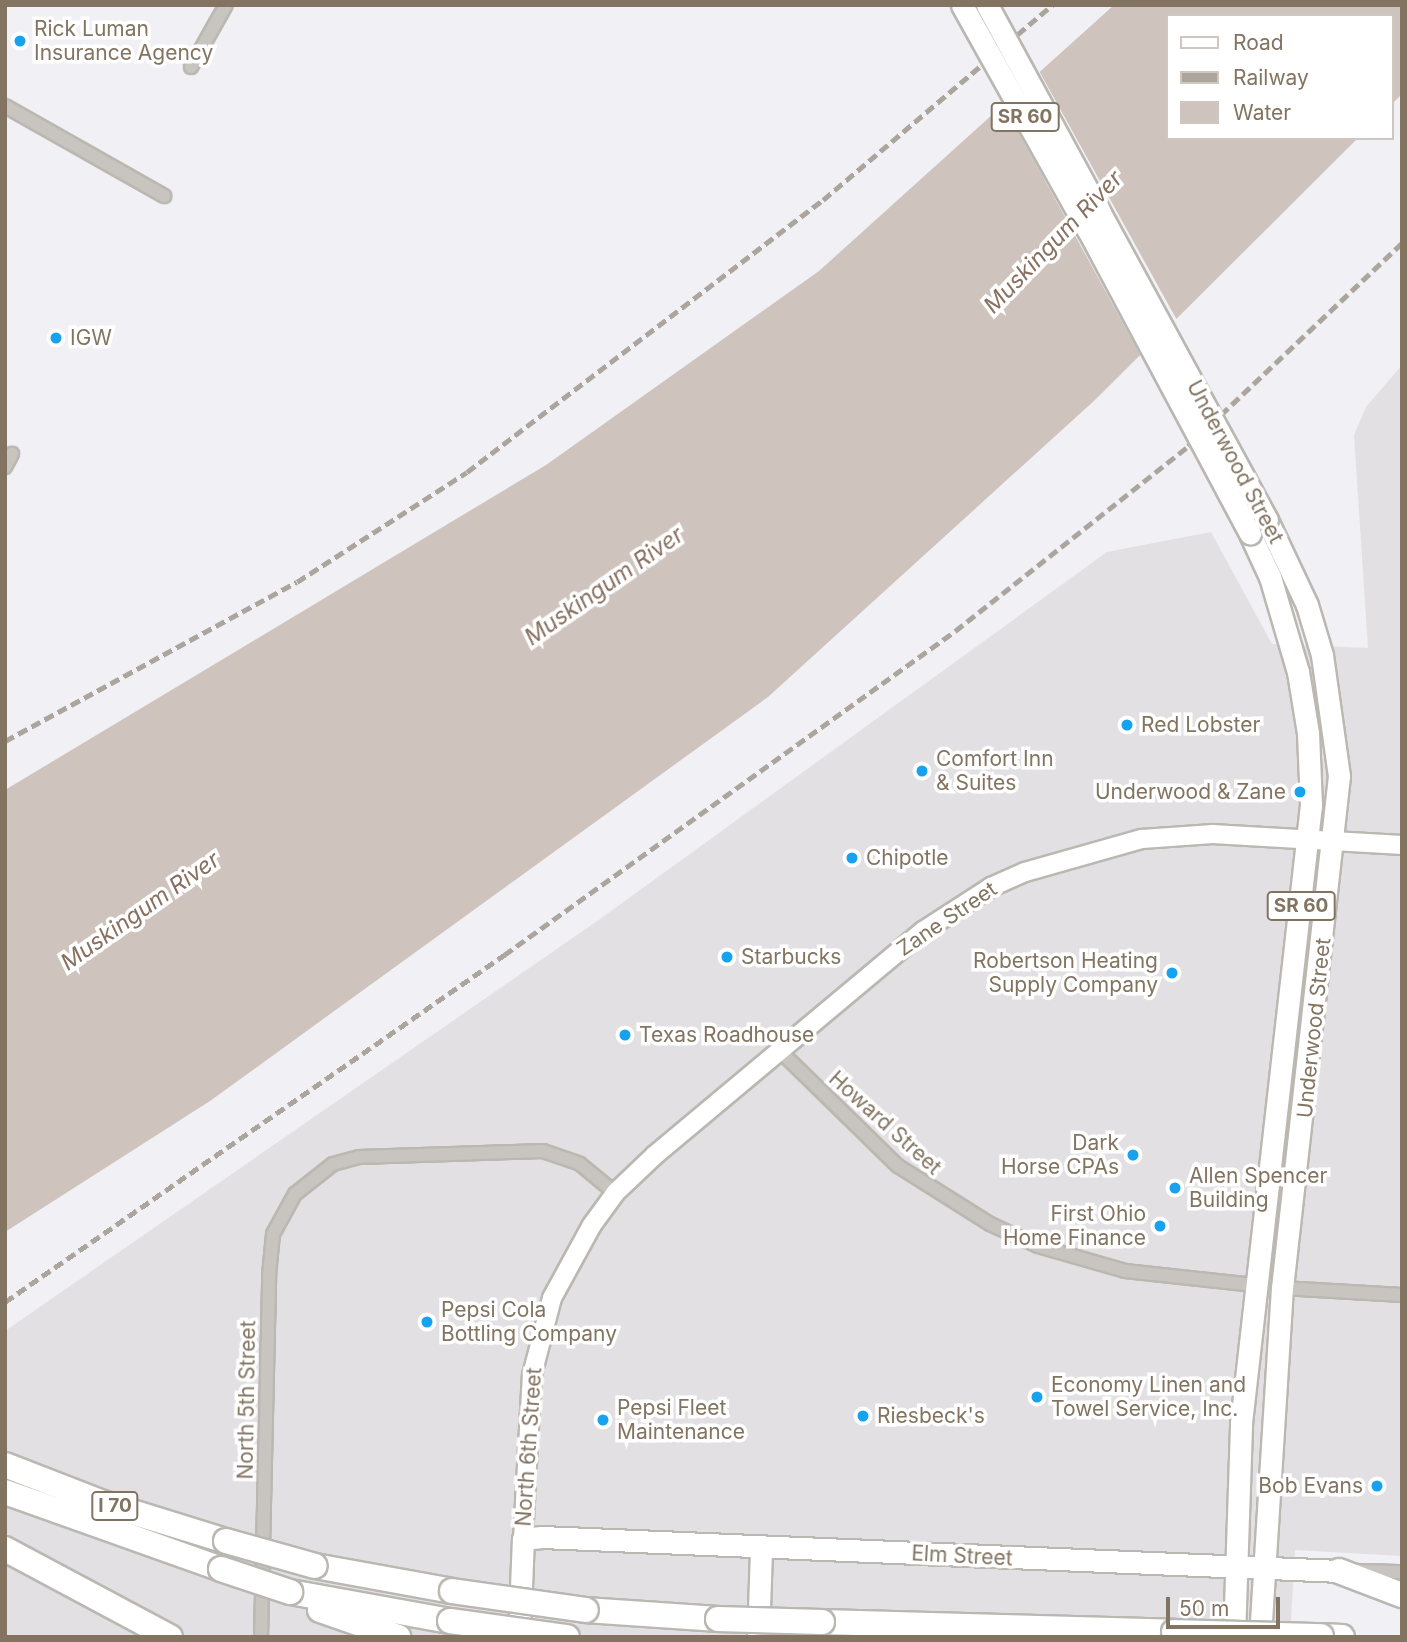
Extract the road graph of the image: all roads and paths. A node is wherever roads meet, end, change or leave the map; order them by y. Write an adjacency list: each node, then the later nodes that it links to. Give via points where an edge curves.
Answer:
1 (226, 5): 4 (street)
2 (962, 5): 7 (main road, SR 60, bridge)
3 (987, 5): 7 (main road, SR 60, bridge)
4 (191, 67)
5 (5, 106): 6 (street)
6 (164, 197)
7 (1097, 224): 10 (main road, Underwood Street / SR 60, bridge, via 1270,577 1298,672 1311,772); 11 (main road, Underwood Street / SR 60, bridge, via 1267,520 1307,605 1330,691 1339,776)
8 (12, 454): 9 (street)
9 (5, 467)
10 (1308, 840): 11 (main road, Zane Street); 13 (main road, Zane Street, via 1213,834 1142,839 1025,872 991,887 923,931); 15 (main road, Underwood Street / SR 60)
11 (1335, 842): 12 (main road, Zane Street); 16 (main road, Underwood Street / SR 60)
12 (1402, 845)
13 (780, 1051): 14 (main road, Zane Street); 15 (street, Howard Street, via 898,1166 990,1224 1038,1246 1125,1271)
14 (615, 1193): 20 (main road, North 6th Street, via 572,1257 552,1298 532,1375); 31 (street, North 5th Street, via 580,1164 543,1151 359,1157 333,1164 312,1177 282,1212 273,1234)
15 (1254, 1285): 24 (main road, Underwood Street / SR 60, via 1241,1423)
16 (1282, 1289): 17 (street); 23 (main road, Underwood Street / SR 60)
17 (1402, 1295)
18 (5, 1465): 29 (highway, I 70, bridge, via 103,1503 315,1566 586,1610 718,1619)
19 (5, 1492): 27 (highway, I 70, bridge)
20 (523, 1539): 22 (main road, Elm Street, via 541,1536); 33 (main road, North 6th Street)
21 (5, 1549): 30 (highway)
22 (761, 1549): 24 (main road, Elm Street); 35 (main road)
23 (1263, 1566): 24 (main road, Elm Street); 25 (main road, Elm Street); 37 (main road, Underwood Street / SR 60)
24 (1236, 1567): 36 (main road, Underwood Street / SR 60)
25 (1339, 1571): 26 (street, Elm Street); 28 (highway)
26 (1402, 1572)
27 (290, 1592): 32 (highway, via 320,1609); 34 (highway, I 70, bridge)
28 (1402, 1595)
29 (1321, 1636): 38 (highway, I 70)
30 (170, 1637)
31 (261, 1637)
32 (397, 1637)
33 (519, 1637)
34 (567, 1637)
35 (758, 1637)
36 (1234, 1637)
37 (1260, 1637)
38 (1342, 1637)

